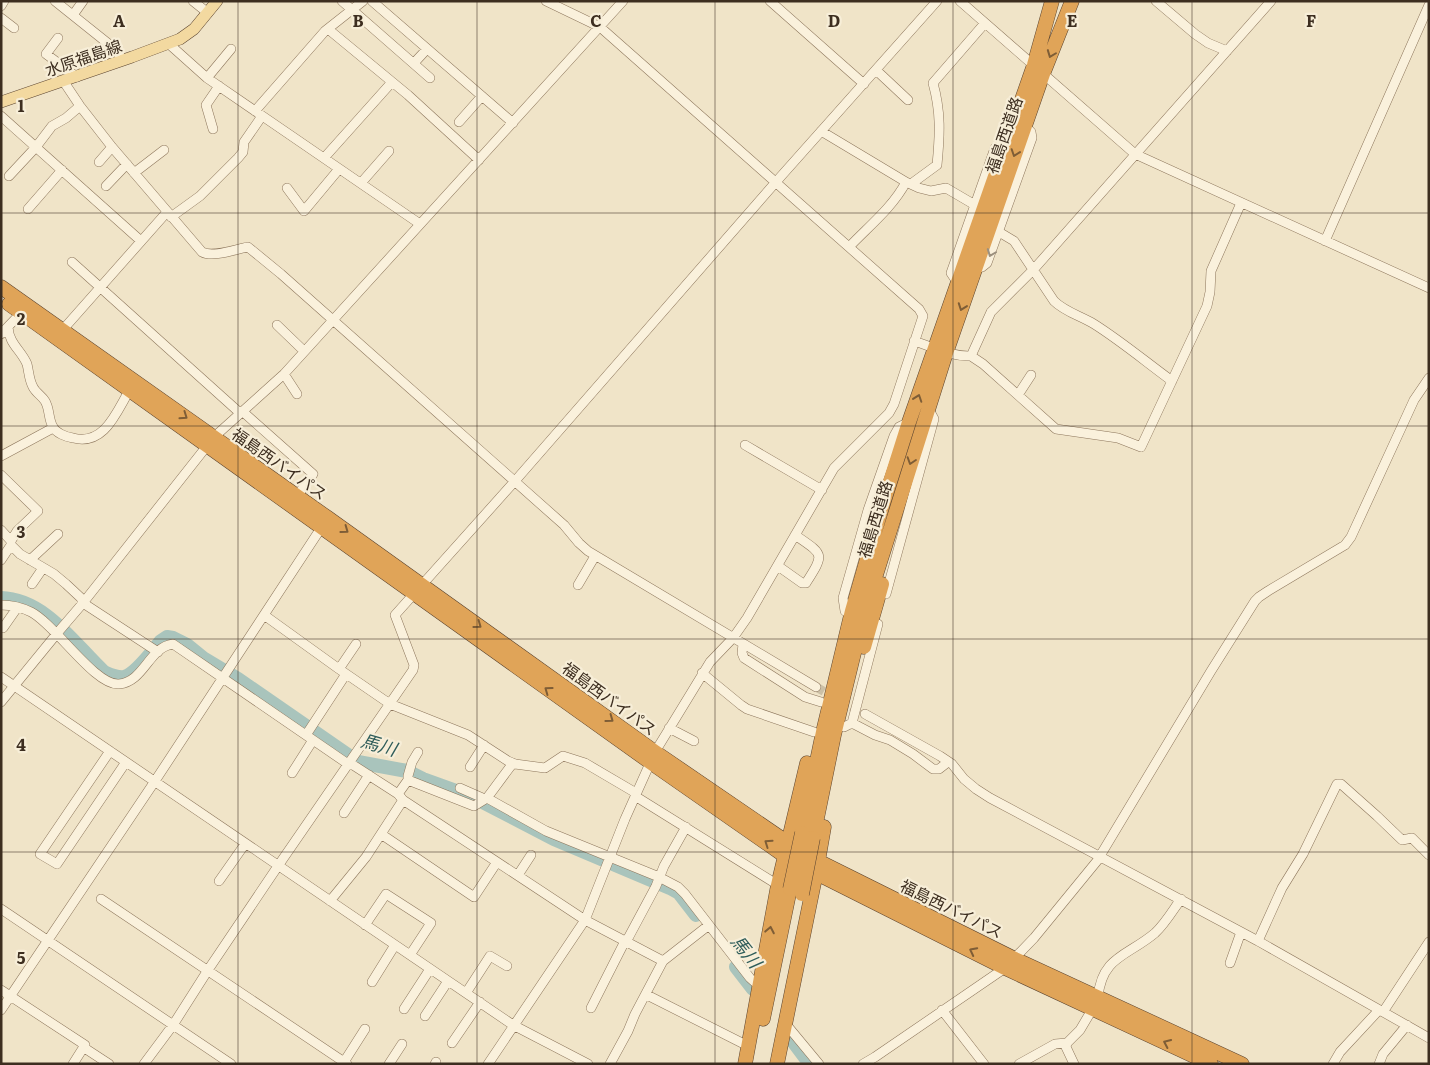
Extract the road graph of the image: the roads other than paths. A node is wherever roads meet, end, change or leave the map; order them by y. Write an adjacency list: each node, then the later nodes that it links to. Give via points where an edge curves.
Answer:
1 (4, 1): 19 (street)
2 (55, 1): 22 (street)
3 (83, 1): 22 (street)
4 (192, 1): 21 (street)
5 (217, 1): 21 (main road, 水原福島線)
6 (342, 1): 20 (street)
7 (363, 1): 20 (street)
8 (372, 1): 30 (street)
9 (546, 1): 26 (street)
10 (623, 1): 26 (street)
11 (770, 1): 42 (street)
12 (936, 1): 35 (street)
13 (960, 1): 24 (street)
14 (1072, 1): 36 (highway, 福島西道路, one-way to 36)
15 (1156, 1): 32 (street, via 1208,44)
16 (1271, 1): 32 (street)
17 (1052, 2): 36 (highway, 福島西道路)
18 (1428, 3): 81 (street)
19 (1, 6)
20 (351, 9): 27 (street); 34 (street)
21 (208, 13): 29 (main road, 水原福島線, via 194,29)
22 (73, 15): 33 (street, via 115,49)
23 (1, 18): 25 (street)
24 (985, 23): 36 (street); 71 (street, via 932,83 939,118 936,164)
25 (14, 28)
26 (600, 28): 51 (street); 70 (street)
27 (328, 29): 41 (street); 48 (street)
28 (58, 38): 37 (street, via 46,54)
29 (169, 44): 33 (main road, 水原福島線); 38 (street)
30 (427, 49): 34 (street); 44 (street)
31 (231, 50): 38 (street)
32 (1227, 52): 60 (street)
33 (123, 60): 37 (main road, 水原福島線)
34 (414, 63): 39 (street)
35 (876, 70): 42 (street); 45 (street)
36 (1038, 70): 52 (highway, 福島西道路); 55 (highway, 福島西道路); 60 (street)
37 (77, 77): 40 (main road, 水原福島線)
38 (207, 78): 43 (street)
39 (430, 78)
40 (64, 82): 46 (main road, 水原福島線); 47 (street)
41 (392, 82): 61 (street); 62 (street)
42 (864, 84): 54 (street)
43 (219, 86): 48 (street); 53 (street, via 206,105)
44 (482, 96): 50 (street); 51 (street)
45 (908, 100)
46 (1, 102)
47 (80, 106): 56 (street, via 52,126); 57 (street)
48 (258, 113): 61 (street); 77 (street, via 238,158 200,196)
49 (1, 116): 56 (street)
50 (459, 122)
51 (513, 123): 62 (street)
52 (1025, 126): 79 (street, via 1032,138); 84 (highway, 福島西道路, one-way to 84)
53 (213, 129)
54 (821, 131): 70 (street); 71 (street)
55 (1006, 142): 75 (street, via 995,148); 86 (highway, 福島西道路)
56 (36, 147): 66 (street); 68 (street)
57 (112, 147): 63 (street); 64 (street)
58 (164, 150): 67 (street)
59 (389, 151): 69 (street)
60 (1135, 154): 74 (street); 85 (street)
61 (324, 158): 65 (street)
62 (479, 160): 78 (street)
63 (99, 162)
64 (127, 164): 67 (street); 72 (street)
65 (340, 169): 69 (street); 73 (street, via 304,211)
66 (62, 170): 76 (street); 80 (street)
67 (134, 173): 77 (street)
68 (9, 176)
69 (361, 183): 78 (street)
70 (775, 183): 82 (street); 115 (street)
71 (908, 183): 75 (street, via 931,190 946,188); 82 (street)
72 (106, 186)
73 (287, 188)
74 (1241, 203): 81 (street); 103 (street, via 1211,271 1207,306)
75 (976, 205): 86 (street, via 951,273)
76 (28, 209)
77 (169, 215): 80 (street); 92 (street, via 194,245 206,254 248,247)
78 (420, 224): 92 (street)
79 (999, 232): 84 (street, one-way to 84, via 987,263); 85 (street, via 1014,241)
80 (141, 240): 88 (street)
81 (1325, 241): 89 (street)
82 (849, 246): 96 (street, via 920,309 922,316)
83 (72, 262): 88 (street)
84 (976, 269): 97 (highway, 福島西道路, one-way to 97)
85 (1034, 269): 99 (street, via 990,312); 103 (street, via 1060,306 1092,322)
86 (957, 282): 97 (highway, 福島西道路)
87 (1, 287): 95 (highway, 福島西バイパス)
88 (100, 287): 95 (street); 108 (street)
89 (1429, 288)
90 (1, 299): 91 (highway, 福島西バイパス)
91 (21, 313): 94 (street); 95 (highway, 福島西バイパス)
92 (332, 320): 98 (street); 115 (street)
93 (277, 325): 98 (street)
94 (5, 330): 110 (street, via 27,365 32,385 45,399)
95 (59, 334): 104 (highway, 福島西バイパス); 111 (highway, 福島西バイパス, one-way to 111)
96 (914, 341): 97 (street); 117 (street, via 889,413 834,468)
97 (941, 350): 99 (street, via 963,357); 107 (highway, 福島西道路); 109 (highway, 福島西道路, one-way to 97)
98 (304, 351): 100 (street)
99 (971, 356): 106 (street)
100 (284, 374): 105 (street); 108 (street)
101 (1031, 375): 106 (street)
102 (1429, 378): 184 (street, via 1414,400 1351,537 1255,602)
103 (1172, 381): 106 (street, via 1142,447 1118,438 1056,428)
104 (129, 391): 110 (street, via 109,424 97,436 78,439); 111 (highway, 福島西バイパス)
105 (297, 394)
106 (1018, 395)
107 (928, 408): 116 (highway, 福島西道路, one-way to 116); 154 (street, via 934,419)
108 (241, 412): 111 (street); 118 (street, via 313,474)
109 (909, 422): 119 (highway, 福島西道路); 136 (street, via 899,427 894,436 868,510 843,598)
110 (53, 428): 113 (street)
111 (210, 442): 118 (highway, 福島西バイパス); 120 (highway, 福島西バイパス); 133 (street)
112 (745, 445): 117 (street)
113 (1, 456)
114 (1, 475): 124 (street, via 38,511 17,531)
115 (515, 481): 125 (street); 132 (street)
116 (902, 488): 154 (highway, via 900,520 853,686); 179 (highway, 福島西道路, via 862,616)
117 (822, 490): 123 (street)
118 (297, 496): 120 (highway, 福島西バイパス)
119 (882, 507): 136 (highway, via 869,525); 179 (highway, 福島西道路, via 852,611 823,732)
120 (325, 523): 132 (highway, 福島西バイパス); 137 (street)
121 (1, 530): 124 (street)
122 (58, 534): 127 (street)
123 (795, 536): 128 (street); 128 (street, via 817,550 818,564 806,583)
124 (11, 543): 126 (street); 127 (street)
125 (595, 556): 131 (street); 140 (street)
126 (1, 560)
127 (30, 560): 129 (street)
128 (778, 566): 140 (street)
129 (43, 568): 130 (street); 133 (street, via 66,584)
130 (32, 584)
131 (578, 585)
132 (418, 589): 152 (street, via 395,615 414,665); 162 (highway, 福島西バイパス)
133 (83, 603): 139 (street); 143 (street)
134 (1, 605): 135 (street)
135 (17, 608): 138 (street); 139 (street, via 32,612)
136 (845, 610): 151 (highway)
137 (264, 615): 144 (street); 147 (street)
138 (3, 628)
139 (60, 630): 143 (street, via 98,675 112,683 134,679); 148 (street)
140 (733, 638): 142 (street); 145 (street)
141 (356, 644): 144 (street)
142 (743, 644): 149 (street); 151 (street, via 744,658 805,697)
143 (155, 650): 147 (street, via 173,644)
144 (342, 671): 152 (street); 157 (street)
145 (702, 672): 155 (street); 156 (street, via 747,709)
146 (1, 677): 148 (street)
147 (224, 677): 157 (street); 171 (street)
148 (15, 686): 150 (street); 160 (street)
149 (816, 687)
150 (1, 702)
151 (821, 702): 156 (highway)
152 (390, 704): 159 (street, via 468,735); 163 (street)
153 (865, 714): 165 (street)
154 (848, 725): 165 (street, via 890,740 933,769 939,769); 188 (highway)
155 (669, 728): 158 (street); 162 (street)
156 (814, 732): 181 (highway)
157 (310, 733): 163 (street); 168 (street)
158 (694, 742)
159 (484, 745): 166 (street); 167 (street)
160 (110, 751): 164 (street); 164 (street, via 40,854 57,864)
161 (418, 752): 169 (street)
162 (652, 757): 173 (street); 181 (highway, 福島西バイパス)
163 (351, 759): 170 (street, via 353,765); 187 (street)
164 (126, 762): 171 (street)
165 (948, 762): 184 (street, via 976,789)
166 (513, 763): 173 (street, via 545,768 563,756 586,763); 175 (street)
167 (470, 767)
168 (292, 773)
169 (409, 774): 174 (street); 175 (street, via 474,806)
170 (369, 776): 174 (street); 176 (street)
171 (155, 781): 180 (street); 201 (street)
172 (460, 788): 175 (street)
173 (636, 795): 177 (street); 185 (street)
174 (400, 797): 178 (street); 186 (street)
175 (483, 800): 185 (street)
176 (344, 813)
177 (686, 827): 191 (street); 192 (street)
178 (381, 834): 186 (street, via 474,897); 195 (street)
179 (808, 836): 192 (highway, 福島西道路, bridge)
180 (245, 844): 187 (street); 190 (street)
181 (787, 849): 188 (highway, 福島西バイパス); 192 (highway)
182 (530, 855): 189 (street)
183 (1429, 855): 203 (street, via 1412,838 1402,840 1338,784 1282,888)
184 (1099, 857): 194 (street); 209 (street)
185 (608, 861): 191 (street); 197 (street)
186 (497, 862): 189 (street)
187 (278, 866): 195 (street); 212 (street)
188 (817, 867): 209 (highway, 福島西バイパス); 228 (highway)
189 (518, 875): 197 (street)
190 (219, 881)
191 (658, 881): 199 (street, via 678,887); 202 (street)
192 (790, 889): 215 (highway, one-way to 192); 249 (highway, 福島西道路); 250 (highway, 福島西道路, via 777,1013)
193 (101, 899): 212 (street)
194 (1181, 899): 200 (street); 221 (street, via 1156,932 1119,956 1107,968 1099,984)
195 (330, 901): 198 (street)
196 (1, 909): 201 (street)
197 (585, 920): 202 (street); 230 (street)
198 (365, 925): 205 (street); 206 (street, via 386,894 431,923)
199 (707, 927): 207 (street); 215 (street)
200 (1241, 932): 203 (street); 208 (street)
201 (48, 940): 219 (street); 229 (street)
202 (626, 941): 207 (street); 222 (street)
203 (1258, 941): 226 (street)
204 (1429, 942): 226 (street)
205 (395, 946): 206 (street); 213 (street)
206 (410, 955): 211 (street)
207 (663, 961): 218 (street)
208 (1230, 962)
209 (1010, 963): 221 (highway, 福島西バイパス); 225 (street)
210 (507, 966): 217 (street, via 490,956)
211 (430, 969): 214 (street); 223 (street)
212 (208, 970): 229 (street); 239 (street)
213 (372, 982)
214 (448, 982): 217 (street); 227 (street)
215 (759, 986): 237 (highway)
216 (1, 990): 219 (street)
217 (466, 993): 220 (street)
218 (646, 995): 237 (street); 247 (street)
219 (10, 996): 224 (street); 238 (street, via 85,1045)
220 (480, 1002): 230 (street); 234 (street)
221 (1096, 1002): 235 (street, via 1080,1030); 257 (highway, 福島西バイパス, one-way to 221); 258 (highway, 福島西バイパス)
222 (591, 1008)
223 (404, 1009)
224 (1, 1010)
225 (942, 1010): 253 (street); 254 (street)
226 (1381, 1011): 231 (street); 259 (street, via 1340,1052)
227 (425, 1016)
228 (785, 1023): 251 (highway); 252 (street)
229 (173, 1025): 242 (street); 243 (street)
230 (513, 1025): 245 (street); 246 (street)
231 (1407, 1025): 233 (street); 260 (street, via 1383,1054)
232 (365, 1029): 239 (street)
233 (1429, 1038)
234 (452, 1043)
235 (1067, 1043): 255 (street, via 1054,1044); 256 (street, via 1066,1048)
236 (402, 1044): 244 (street)
237 (748, 1046): 248 (highway)
238 (83, 1047): 240 (street); 241 (street)
239 (346, 1063)
240 (73, 1064)
241 (110, 1064)
242 (144, 1064)
243 (231, 1064)
244 (389, 1064)
245 (488, 1064)
246 (588, 1064)
247 (610, 1064)
248 (745, 1064)
249 (754, 1064)
250 (768, 1064)
251 (777, 1064)
252 (819, 1064)
253 (863, 1064)
254 (984, 1064)
255 (1019, 1064)
256 (1074, 1064)
257 (1212, 1064)
258 (1242, 1064)
259 (1333, 1064)
260 (1379, 1064)

